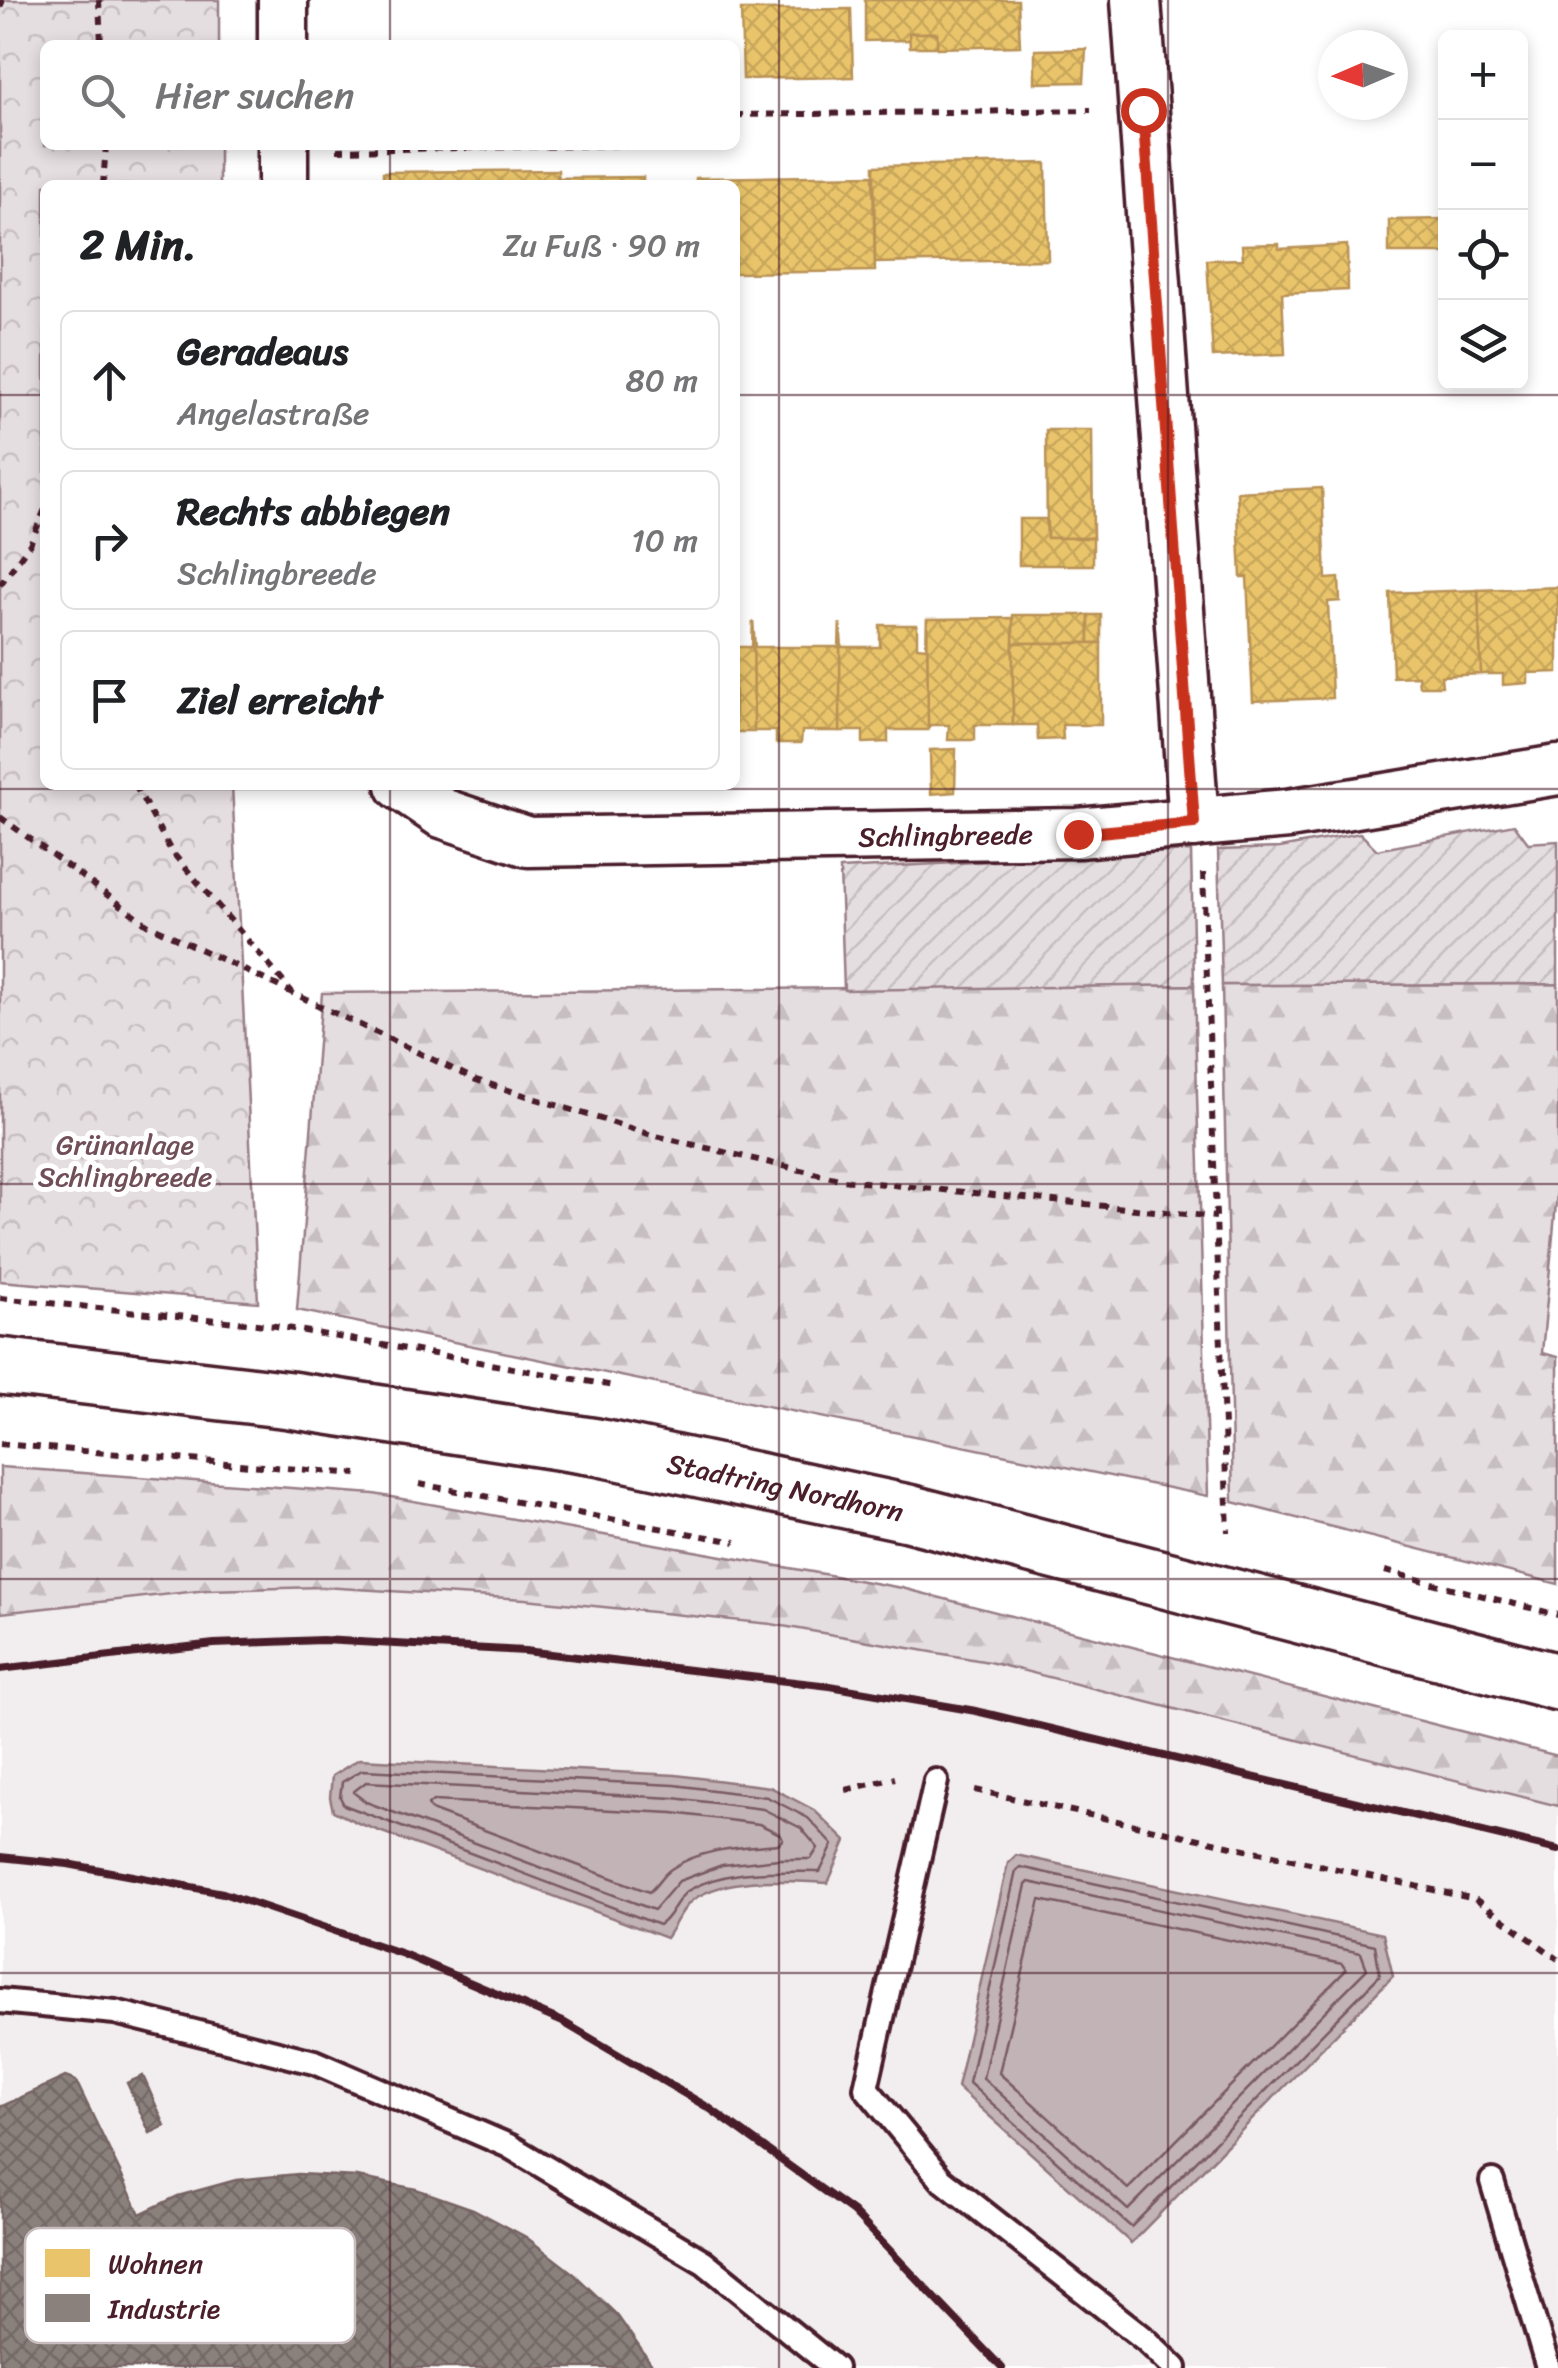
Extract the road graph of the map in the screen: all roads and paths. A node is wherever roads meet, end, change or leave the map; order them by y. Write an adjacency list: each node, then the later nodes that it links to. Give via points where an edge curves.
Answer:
1 (98, 0): 4 (path)
2 (283, 0): 5 (street)
3 (1136, 0): 6 (street)
4 (101, 40)
5 (283, 40)
6 (1143, 110): 7 (path); 18 (street)
7 (740, 115)
8 (106, 150): 11 (path)
9 (522, 150): 10 (path)
10 (283, 160)
11 (104, 180)
12 (40, 520): 13 (path)
13 (0, 586)
14 (1558, 770): 18 (street, Schlingbreede)
15 (138, 790): 19 (path, via 171,851)
16 (408, 790): 18 (street, Schlingbreede, via 442,813 528,842 1078,834)
17 (0, 818): 19 (path, via 147,924)
18 (1194, 823): 20 (path, via 1202,851)
19 (296, 996): 20 (path, via 476,1080 652,1135 843,1180)
20 (1216, 1217): 27 (path)
21 (0, 1287): 22 (path)
22 (3, 1298)
23 (0, 1366): 29 (main road, Stadtring Nordhorn, via 290,1400 596,1447 908,1513)
24 (0, 1444): 25 (path)
25 (373, 1476)
26 (412, 1483): 28 (path)
27 (1228, 1532)
28 (744, 1543)
29 (1558, 1682)
30 (936, 1781): 31 (path, via 907,1774); 32 (path, via 1475,1899); 36 (lane, via 866,2088 941,2179)
31 (846, 1790)
32 (1558, 1959)
33 (0, 2000): 35 (lane, via 115,2012 314,2062 509,2146 704,2262)
34 (1492, 2181): 37 (lane)
35 (835, 2368)
36 (1176, 2368)
37 (1548, 2368)

